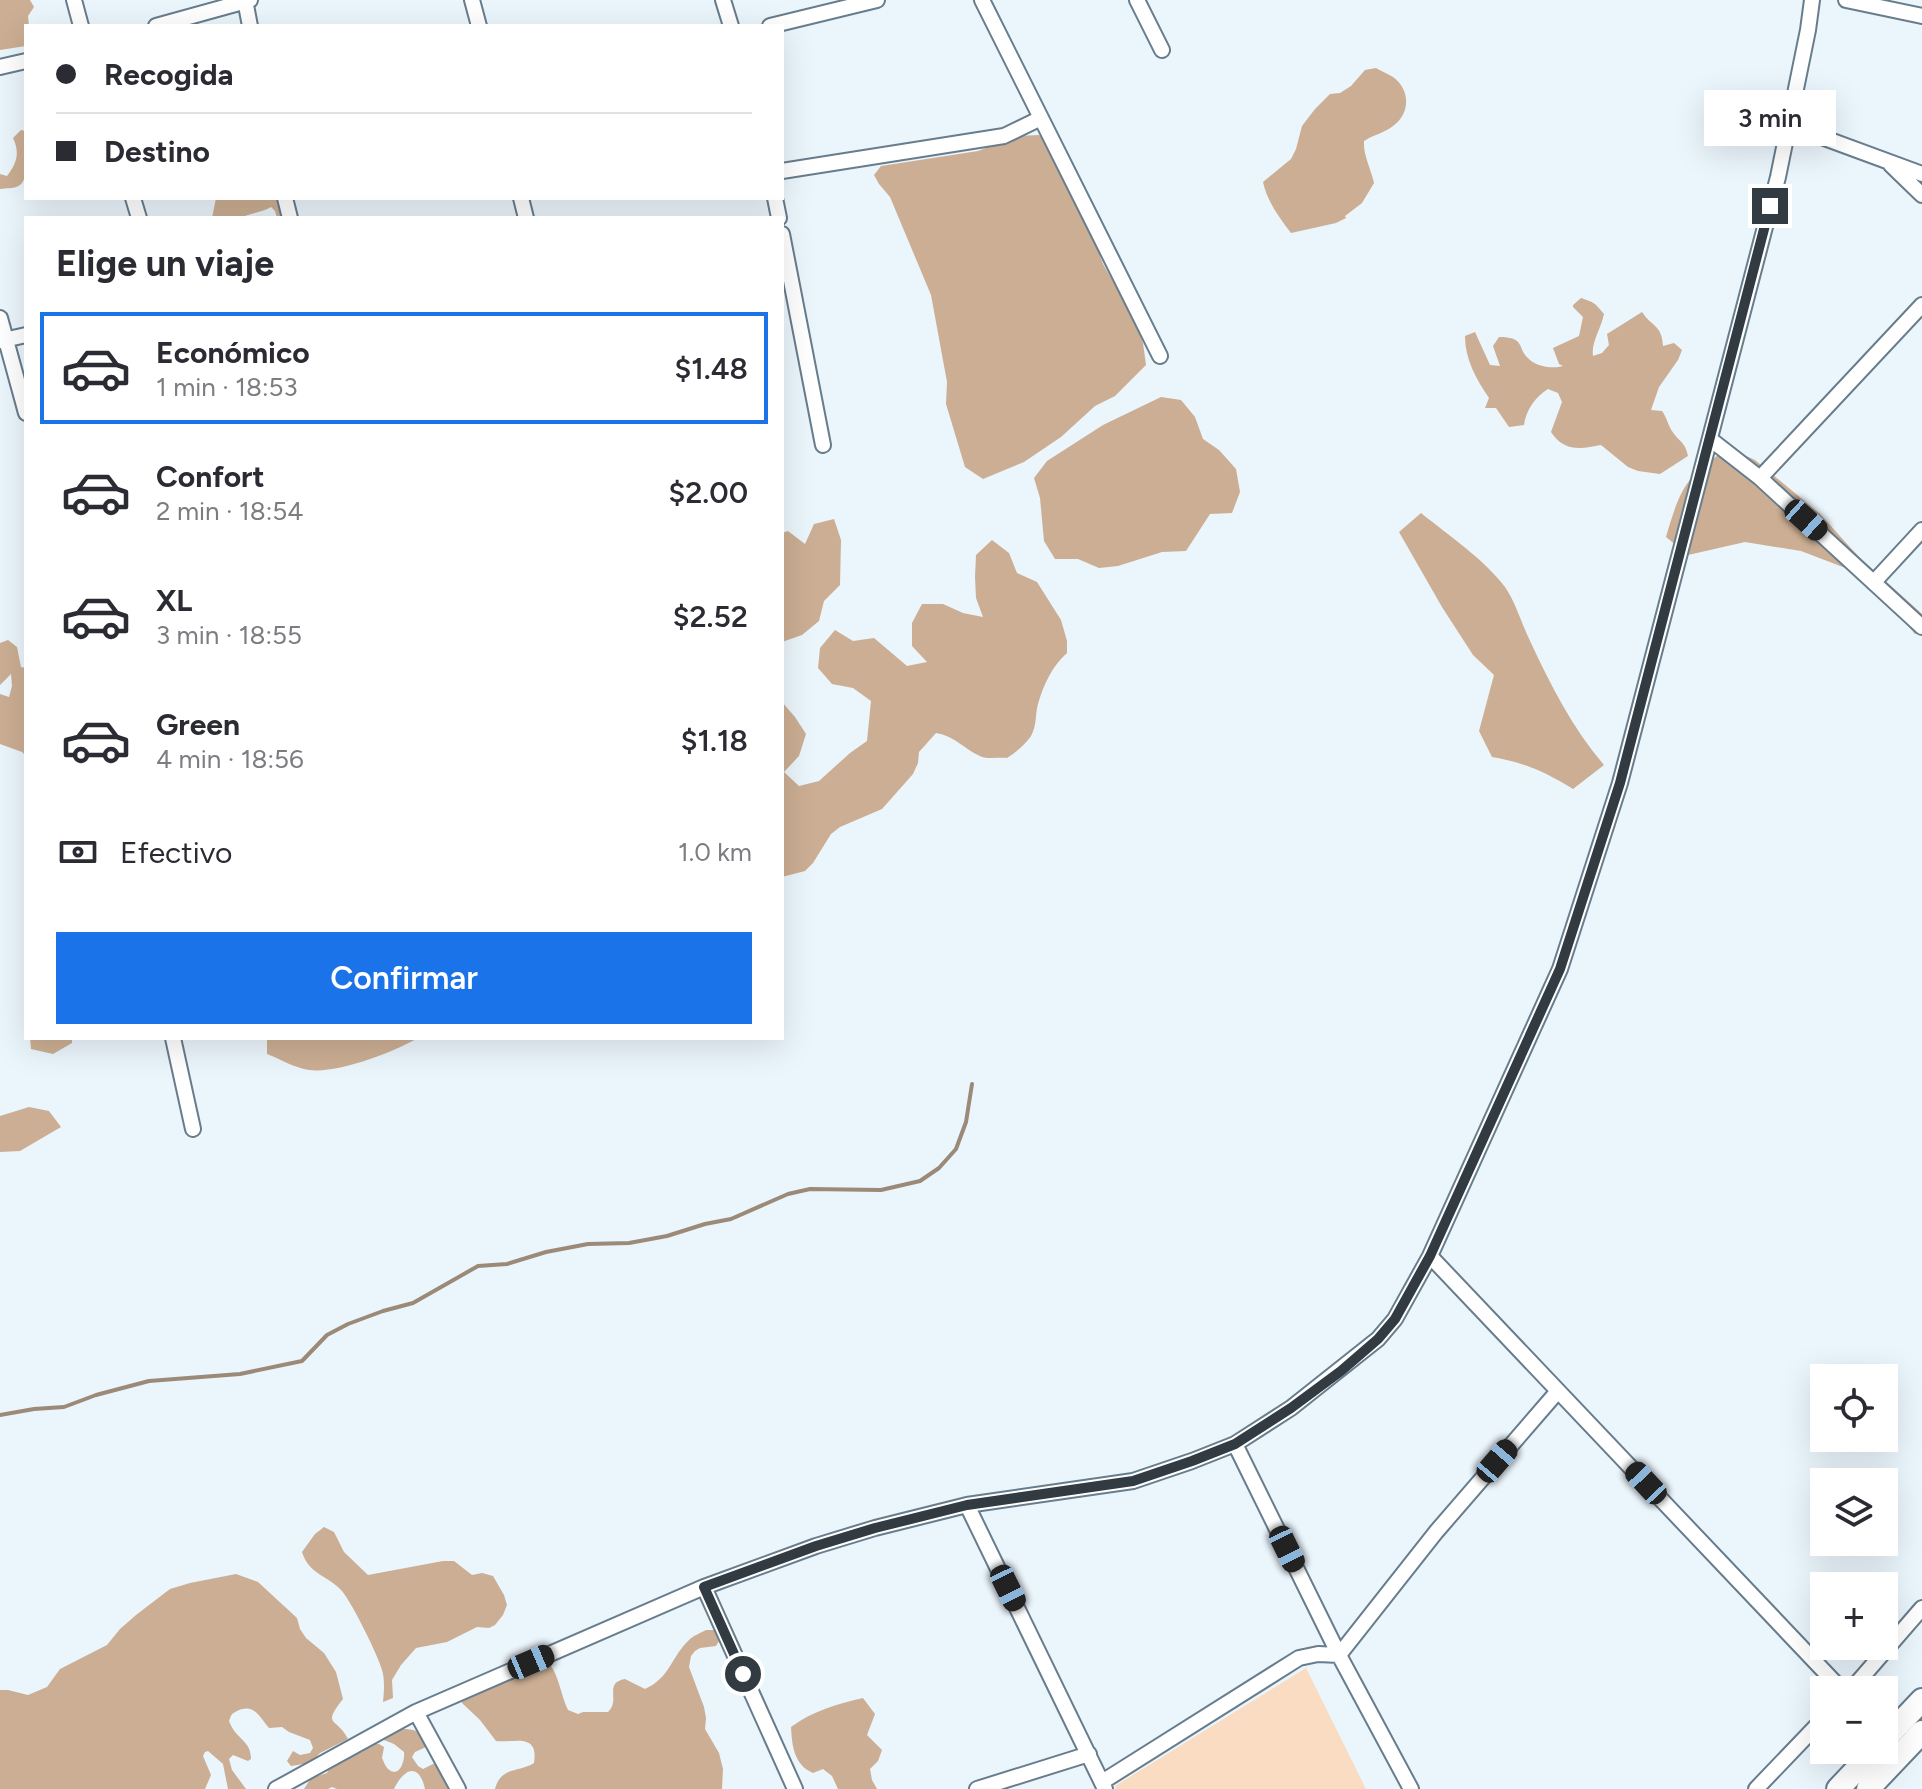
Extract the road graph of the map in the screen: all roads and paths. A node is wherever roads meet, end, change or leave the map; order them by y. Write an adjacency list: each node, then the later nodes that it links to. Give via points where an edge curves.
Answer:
1 (74, 0): 11 (street)
2 (247, 0): 12 (street); 13 (street)
3 (472, 0): 14 (street)
4 (723, 0): 15 (street)
5 (877, 0): 16 (street)
6 (982, 0): 20 (street)
7 (1137, 0): 17 (street)
8 (1812, 0): 21 (street)
9 (1846, 0): 10 (street)
10 (1922, 16)
11 (80, 24)
12 (163, 24)
13 (250, 24)
14 (478, 24)
15 (730, 24)
16 (778, 24)
17 (1162, 50)
18 (24, 61): 19 (street)
19 (0, 67)
20 (1041, 118): 23 (street, via 1004,136); 31 (street)
21 (1789, 125): 22 (street); 33 (street)
22 (1887, 160): 24 (street); 25 (street)
23 (784, 171)
24 (1922, 174)
25 (1922, 195)
26 (784, 244): 34 (street)
27 (1922, 305): 35 (street)
28 (0, 318): 30 (street)
29 (24, 336): 30 (street)
30 (3, 341): 32 (street)
31 (1160, 356)
32 (24, 407)
33 (1710, 439): 35 (street); 41 (street, via 1620,783 1560,969)
34 (823, 445)
35 (1760, 478): 37 (street)
36 (1922, 530): 37 (street)
37 (1874, 582): 38 (street)
38 (1922, 627)
39 (173, 1040): 40 (street)
40 (193, 1129)
41 (1430, 1256): 42 (street); 43 (street, via 1378,1339 1291,1408)
42 (1558, 1391): 47 (street); 48 (street)
43 (1235, 1444): 44 (street, via 1133,1481); 47 (street)
44 (967, 1505): 45 (street, via 816,1546); 55 (street)
45 (704, 1587): 51 (street); 60 (street)
46 (1922, 1608): 49 (street)
47 (1339, 1655): 57 (street, via 1299,1658); 62 (street)
48 (1829, 1676)
49 (1863, 1676)
50 (1922, 1700): 52 (highway)
51 (416, 1712): 58 (street); 59 (street)
52 (1898, 1725)
53 (1922, 1732): 65 (highway)
54 (1810, 1733): 63 (street)
55 (1089, 1754): 57 (street); 61 (street)
56 (1862, 1764): 64 (highway)
57 (1104, 1786)
58 (276, 1789)
59 (458, 1789)
60 (795, 1789)
61 (977, 1789)
62 (1411, 1789)
63 (1756, 1789)
64 (1838, 1789)
65 (1868, 1789)

